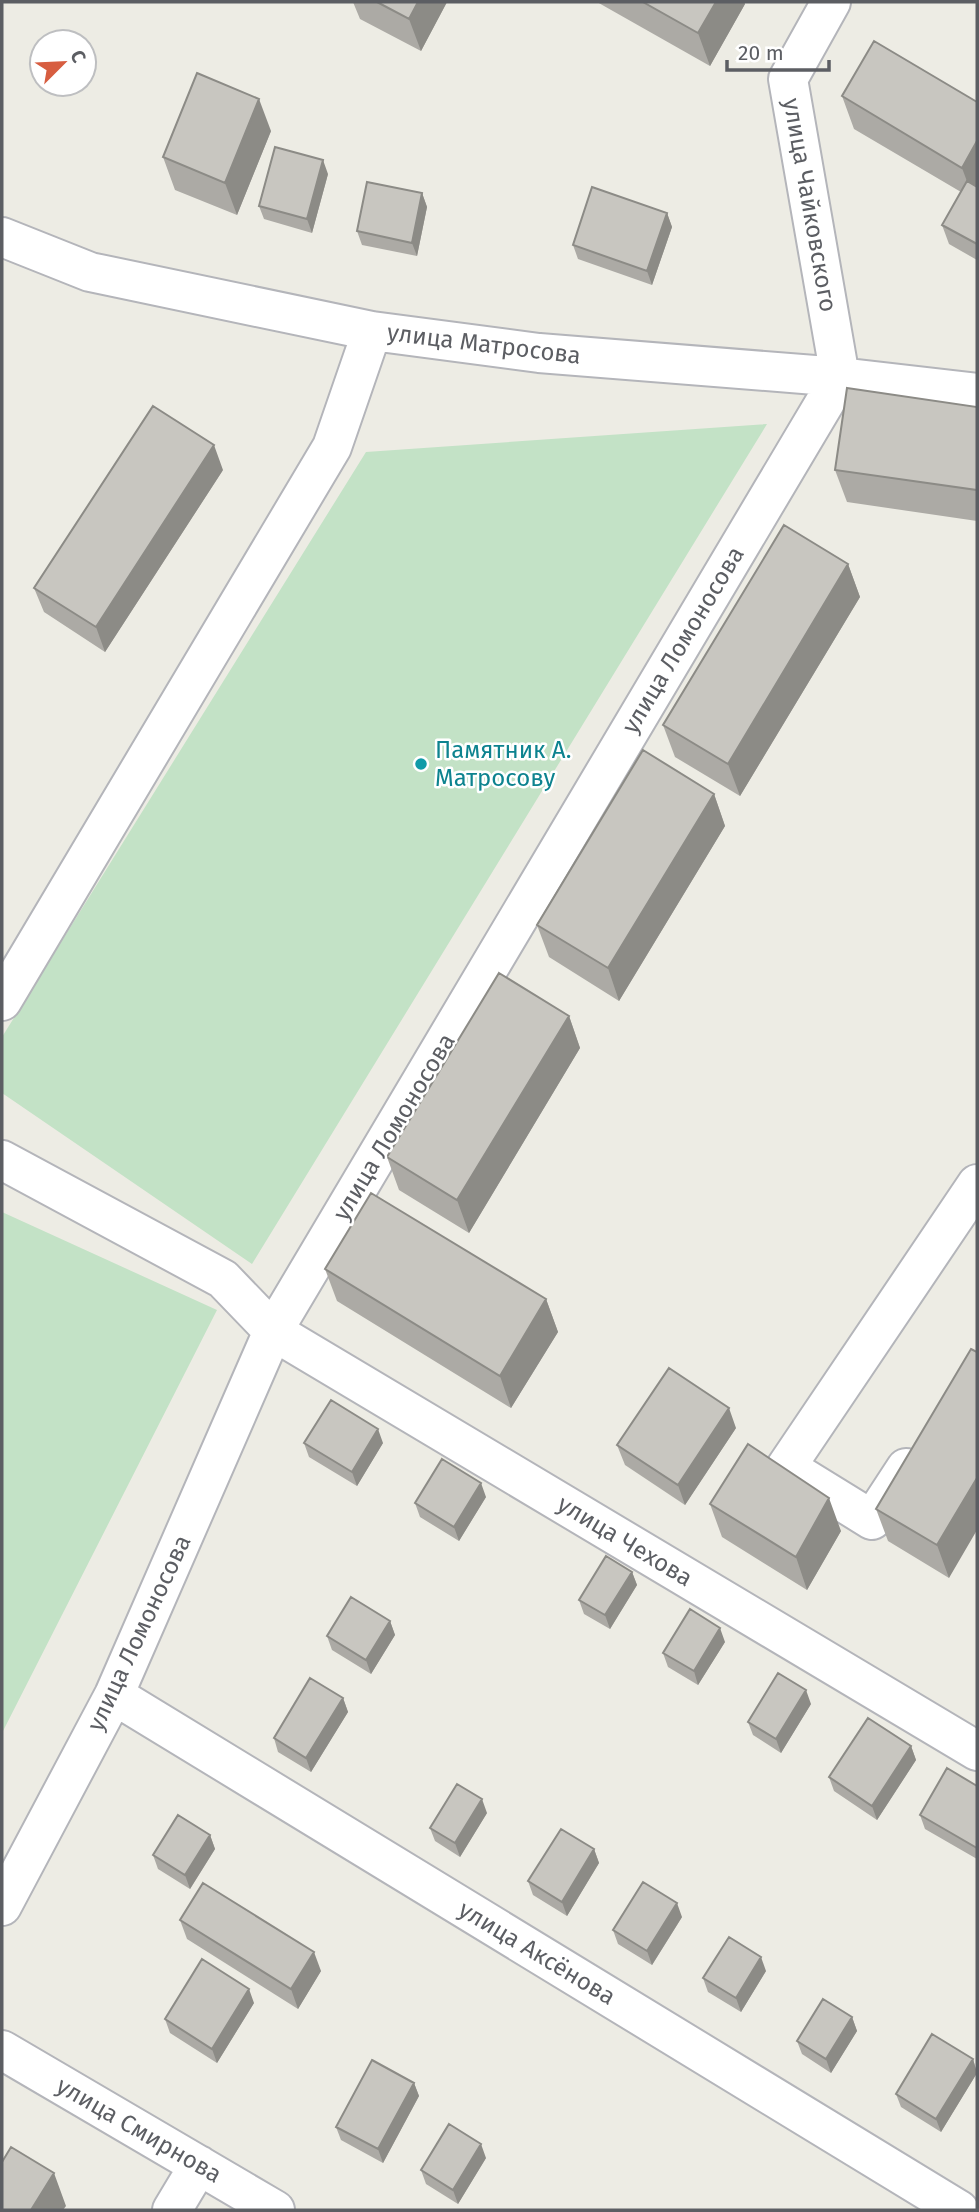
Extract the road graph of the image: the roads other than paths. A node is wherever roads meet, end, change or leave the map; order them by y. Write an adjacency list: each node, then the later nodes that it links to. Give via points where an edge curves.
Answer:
1 (831, 2): 4 (street, улица Чайковского, via 788,79)
2 (2, 237): 3 (street, улица Матросова, via 90,272)
3 (372, 331): 4 (street, улица Матросова, via 539,353); 6 (street, via 331,447)
4 (839, 377): 5 (street, улица Матросова); 9 (street, улица Ломоносова)
5 (977, 393)
6 (2, 1001)
7 (2, 1160): 9 (street, улица Чехова, via 223,1279)
8 (977, 1184): 10 (street, via 786,1467 872,1520)
9 (274, 1331): 11 (street, улица Ломоносова); 12 (street, улица Чехова)
10 (925, 1437)
11 (114, 1695): 13 (street, улица Ломоносова); 18 (street, улица Аксёнова)
12 (977, 1751)
13 (2, 1906)
14 (2, 2050): 15 (street, улица Смирнова)
15 (199, 2165): 16 (street); 17 (street, улица Смирнова)
16 (172, 2210)
17 (275, 2210)
18 (959, 2210)

